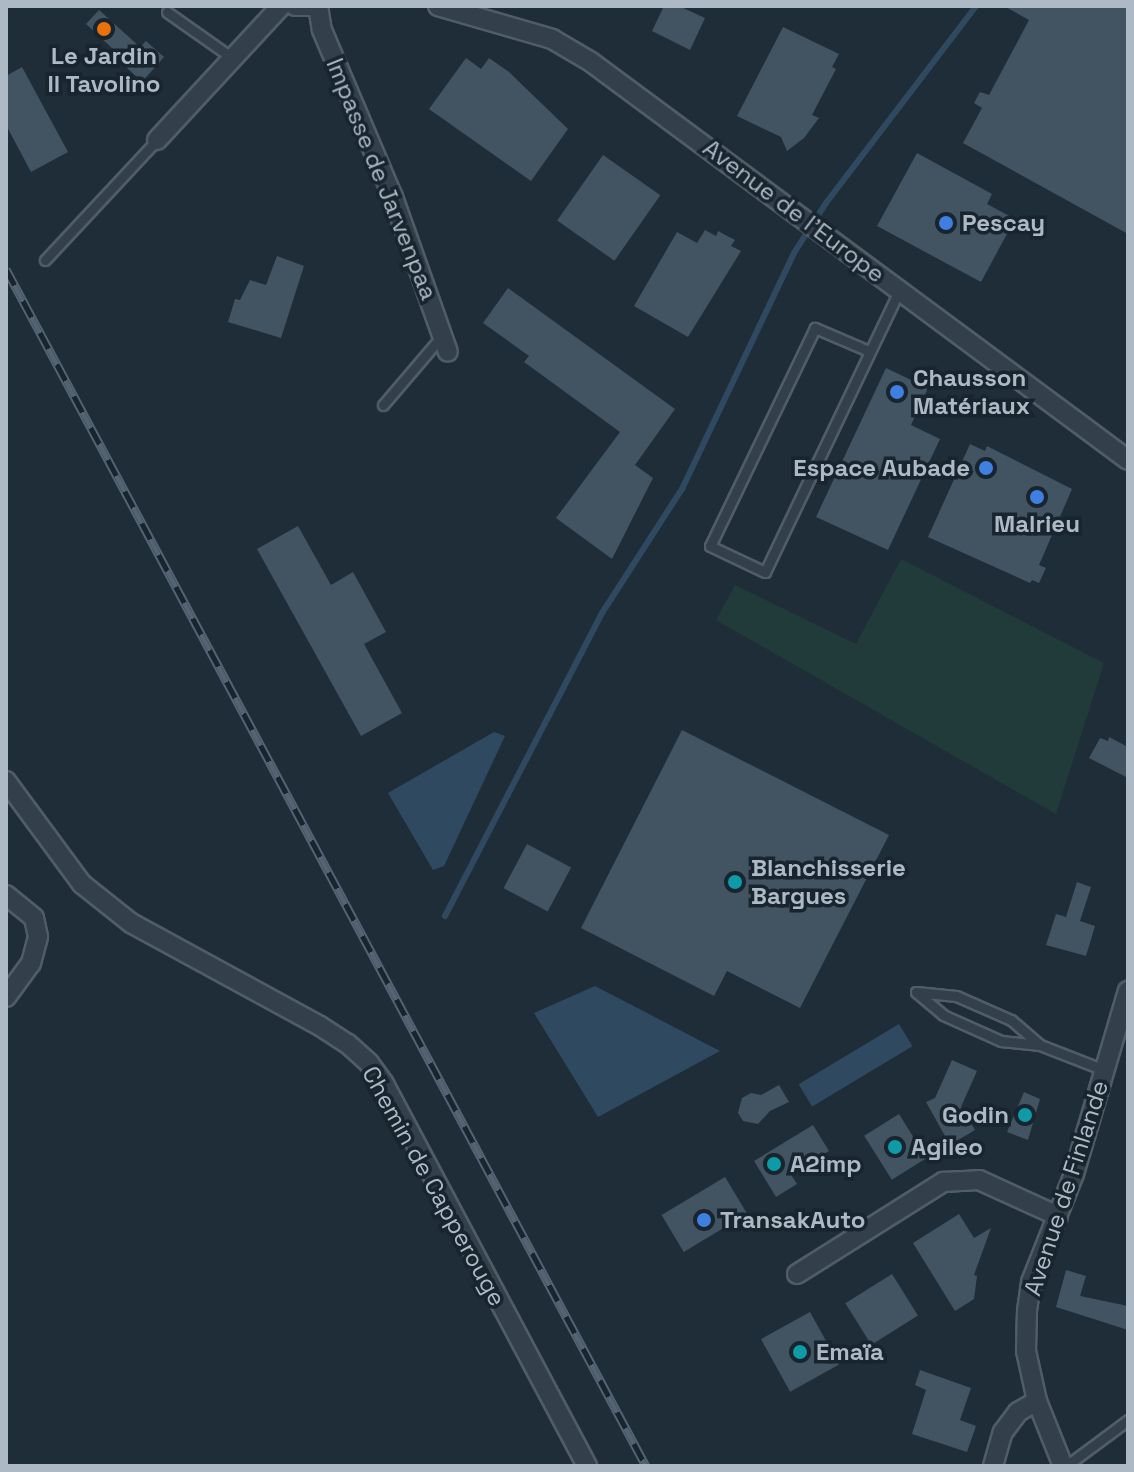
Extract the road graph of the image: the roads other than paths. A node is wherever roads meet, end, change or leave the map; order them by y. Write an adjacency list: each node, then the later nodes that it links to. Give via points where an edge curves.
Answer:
1 (281, 6): 7 (street)
2 (295, 6): 3 (street)
3 (311, 6)
4 (318, 6): 11 (street, Impasse de Jarvenpaa, via 322,30 393,197)
5 (438, 6): 10 (street, Avenue de l'Europe, via 552,39 630,89)
6 (167, 12): 7 (lane)
7 (231, 57): 8 (street)
8 (157, 140): 9 (lane)
9 (45, 260)
10 (900, 290): 12 (lane); 14 (street, Avenue de l'Europe)
11 (444, 345): 13 (lane)
12 (869, 351): 12 (lane, via 765,572 710,546 815,328)
13 (383, 405)
14 (1128, 460)
15 (6, 781): 25 (street, Chemin de Capperouge, via 82,884 131,923 337,1036 376,1072)
16 (6, 895): 18 (street, via 34,918 38,937 31,963)
17 (1128, 991): 20 (street, Avenue de Finlande)
18 (6, 997)
19 (1040, 1045): 19 (lane, via 1001,1041 943,1015 916,992 956,996 1011,1020); 20 (lane)
20 (1104, 1070): 21 (street, Avenue de Finlande)
21 (1058, 1216): 22 (street, via 979,1180 943,1182); 23 (street, Avenue de Finlande, via 1031,1282 1027,1311 1026,1351)
22 (797, 1274)
23 (1037, 1401): 26 (street, via 1018,1412 1003,1432); 27 (street, Avenue de Finlande)
24 (1128, 1420): 27 (lane)
25 (587, 1466)
26 (993, 1466)
27 (1065, 1466)

